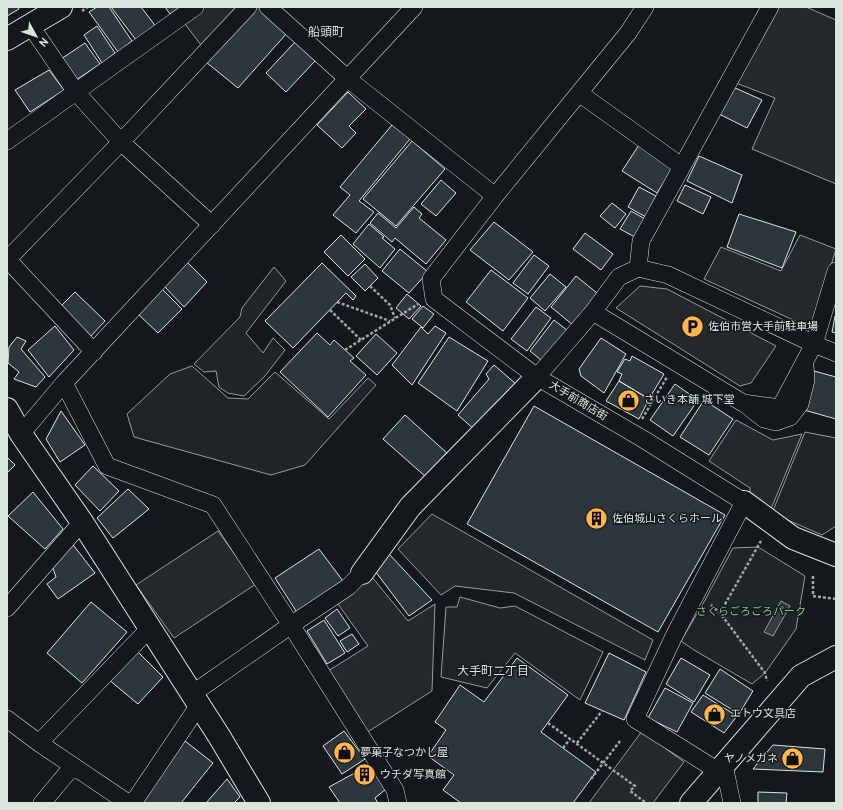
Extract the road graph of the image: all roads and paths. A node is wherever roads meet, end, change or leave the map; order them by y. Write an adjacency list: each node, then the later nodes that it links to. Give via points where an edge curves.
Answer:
1 (61, 7): 8 (street)
2 (195, 7): 11 (street)
3 (248, 7): 14 (street)
4 (268, 7): 10 (street)
5 (414, 7): 10 (street)
6 (645, 7): 12 (street, via 628,33)
7 (770, 7): 15 (street)
8 (30, 25): 9 (street); 11 (street)
9 (7, 39)
10 (348, 78): 16 (street); 17 (street)
11 (76, 92): 13 (street); 14 (street)
12 (579, 93): 15 (street); 16 (street)
13 (7, 141)
14 (121, 142): 17 (street); 18 (street)
15 (681, 166): 19 (street, via 641,242)
16 (495, 196): 22 (street, via 431,279)
17 (212, 225): 31 (street)
18 (7, 260): 31 (street)
19 (638, 268): 25 (street, via 618,277); 29 (street, via 668,275)
20 (836, 271): 29 (street)
21 (370, 286): 26 (path, via 390,306)
22 (433, 294): 26 (path); 34 (street, 大手前商店街, via 434,299)
23 (337, 302): 27 (path)
24 (330, 310): 28 (path)
25 (593, 312): 29 (street, via 743,403 780,408); 34 (street)
26 (395, 318): 27 (path)
27 (390, 321): 28 (path)
28 (361, 340): 30 (path)
29 (814, 344): 32 (street)
30 (345, 350)
31 (94, 352): 35 (street)
32 (836, 353)
33 (670, 373): 37 (path)
34 (537, 377): 39 (street, 大手前商店街); 43 (street, via 410,507)
35 (64, 383): 38 (street); 49 (street, via 106,466 213,505)
36 (7, 409): 38 (street)
37 (638, 424)
38 (14, 434): 40 (street)
39 (744, 502): 42 (street, 大手前商店街, via 793,538); 45 (street)
40 (82, 522): 47 (street); 50 (street)
41 (762, 538): 48 (path)
42 (836, 555)
43 (362, 573): 49 (street, via 348,587)
44 (813, 576): 46 (path, via 813,596)
45 (699, 588): 48 (path, via 705,600); 64 (street, via 635,719)
46 (836, 599)
47 (7, 608)
48 (720, 613): 52 (path, via 764,673)
49 (291, 624): 53 (street); 70 (street, via 395,790)
50 (150, 628): 53 (street); 59 (street)
51 (836, 657): 64 (street, via 801,676)
52 (767, 681)
53 (195, 699): 68 (street); 69 (street)
54 (602, 711): 60 (path)
55 (7, 719): 59 (street)
56 (548, 723): 57 (path)
57 (570, 739): 60 (path); 61 (path)
58 (620, 742): 62 (path)
59 (39, 743): 63 (street)
60 (577, 743): 62 (path)
61 (563, 748)
62 (603, 763): 65 (path); 71 (path, via 635,786 630,791)
63 (73, 766): 66 (street); 67 (street)
64 (721, 768): 72 (street); 73 (street)
65 (591, 779)
66 (42, 803)
67 (128, 803)
68 (133, 803)
69 (259, 803)
70 (398, 803)
71 (646, 803)
72 (691, 803)
73 (732, 803)

